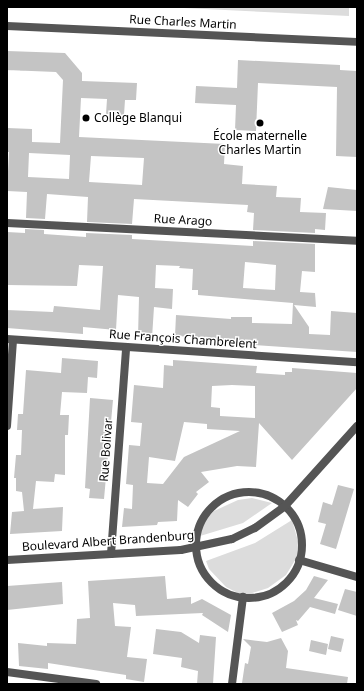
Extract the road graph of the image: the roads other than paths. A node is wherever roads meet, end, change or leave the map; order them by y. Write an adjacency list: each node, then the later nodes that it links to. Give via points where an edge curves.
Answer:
1 (7, 26): 2 (street, Rue Charles Martin)
2 (357, 42)
3 (7, 223): 4 (street, Rue Arago)
4 (357, 241)
5 (10, 340): 6 (street, Rue François Chambrelent); 8 (street)
6 (126, 348): 7 (street, Rue François Chambrelent); 12 (street, Rue Bolivar)
7 (357, 362)
8 (7, 426)
9 (357, 426): 10 (street, Boulevard Albert Brandenburg)
10 (285, 506): 11 (street, Boulevard Albert Brandenburg, via 243,534); 11 (street, via 265,494 254,492 237,493 221,500 205,515); 14 (street, via 299,528 302,545)
11 (196, 548): 12 (street, Boulevard Albert Brandenburg); 16 (street, via 208,578 225,591)
12 (111, 554): 13 (street, Boulevard Albert Brandenburg)
13 (7, 560)
14 (299, 560): 15 (street); 16 (street, via 291,576 278,589 267,594)
15 (357, 577)
16 (243, 597): 19 (street)
17 (7, 672): 18 (street)
18 (96, 684)
19 (232, 684)

